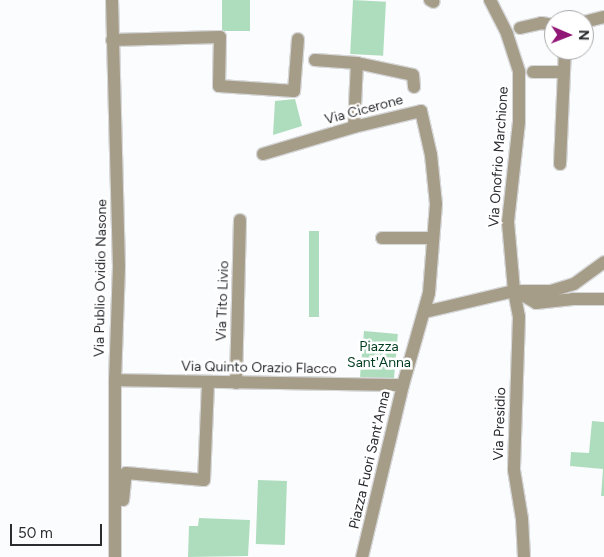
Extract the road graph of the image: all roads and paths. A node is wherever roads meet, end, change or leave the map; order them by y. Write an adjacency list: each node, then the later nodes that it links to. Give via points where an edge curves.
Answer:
1 (112, 0): 6 (street, Via Publio Ovidio Nasone)
2 (490, 0): 20 (street, Via Onofrio Marchione, via 519,72 519,122 508,222)
3 (544, 23): 4 (street)
4 (520, 28)
5 (298, 39): 6 (street, via 294,91 219,86 220,38)
6 (112, 40): 23 (street, Via Publio Ovidio Nasone, via 119,266)
7 (314, 60): 9 (street)
8 (565, 60): 11 (street)
9 (357, 63): 12 (street, via 413,75); 13 (street)
10 (533, 72): 11 (street)
11 (564, 72): 15 (street)
12 (414, 87)
13 (354, 127): 14 (street, Via Cicerone); 18 (street, Via Cicerone, via 421,111 431,155 436,204)
14 (263, 154)
15 (560, 164)
16 (240, 220): 25 (street, Via Tito Livio)
17 (382, 238): 18 (street)
18 (434, 238): 22 (street, Via Cicerone)
19 (604, 262): 20 (street, via 574,284 544,292)
20 (514, 291): 21 (street, via 536,303); 22 (street); 30 (street, Via Presidio, via 519,318 514,470)
21 (604, 299)
22 (425, 312): 26 (street, Piazza Fuori Sant'Anna)
23 (115, 380): 24 (street, Via Quinto Orazio Flacco); 28 (street, Via Publio Ovidio Nasone)
24 (208, 383): 25 (street, Via Quinto Orazio Flacco); 27 (street, via 204,480 126,473)
25 (236, 383): 26 (street, Via Quinto Orazio Flacco)
26 (403, 385): 29 (street, Piazza Fuori Sant'Anna)
27 (123, 500)
28 (115, 557)
29 (362, 557)
30 (524, 557)

